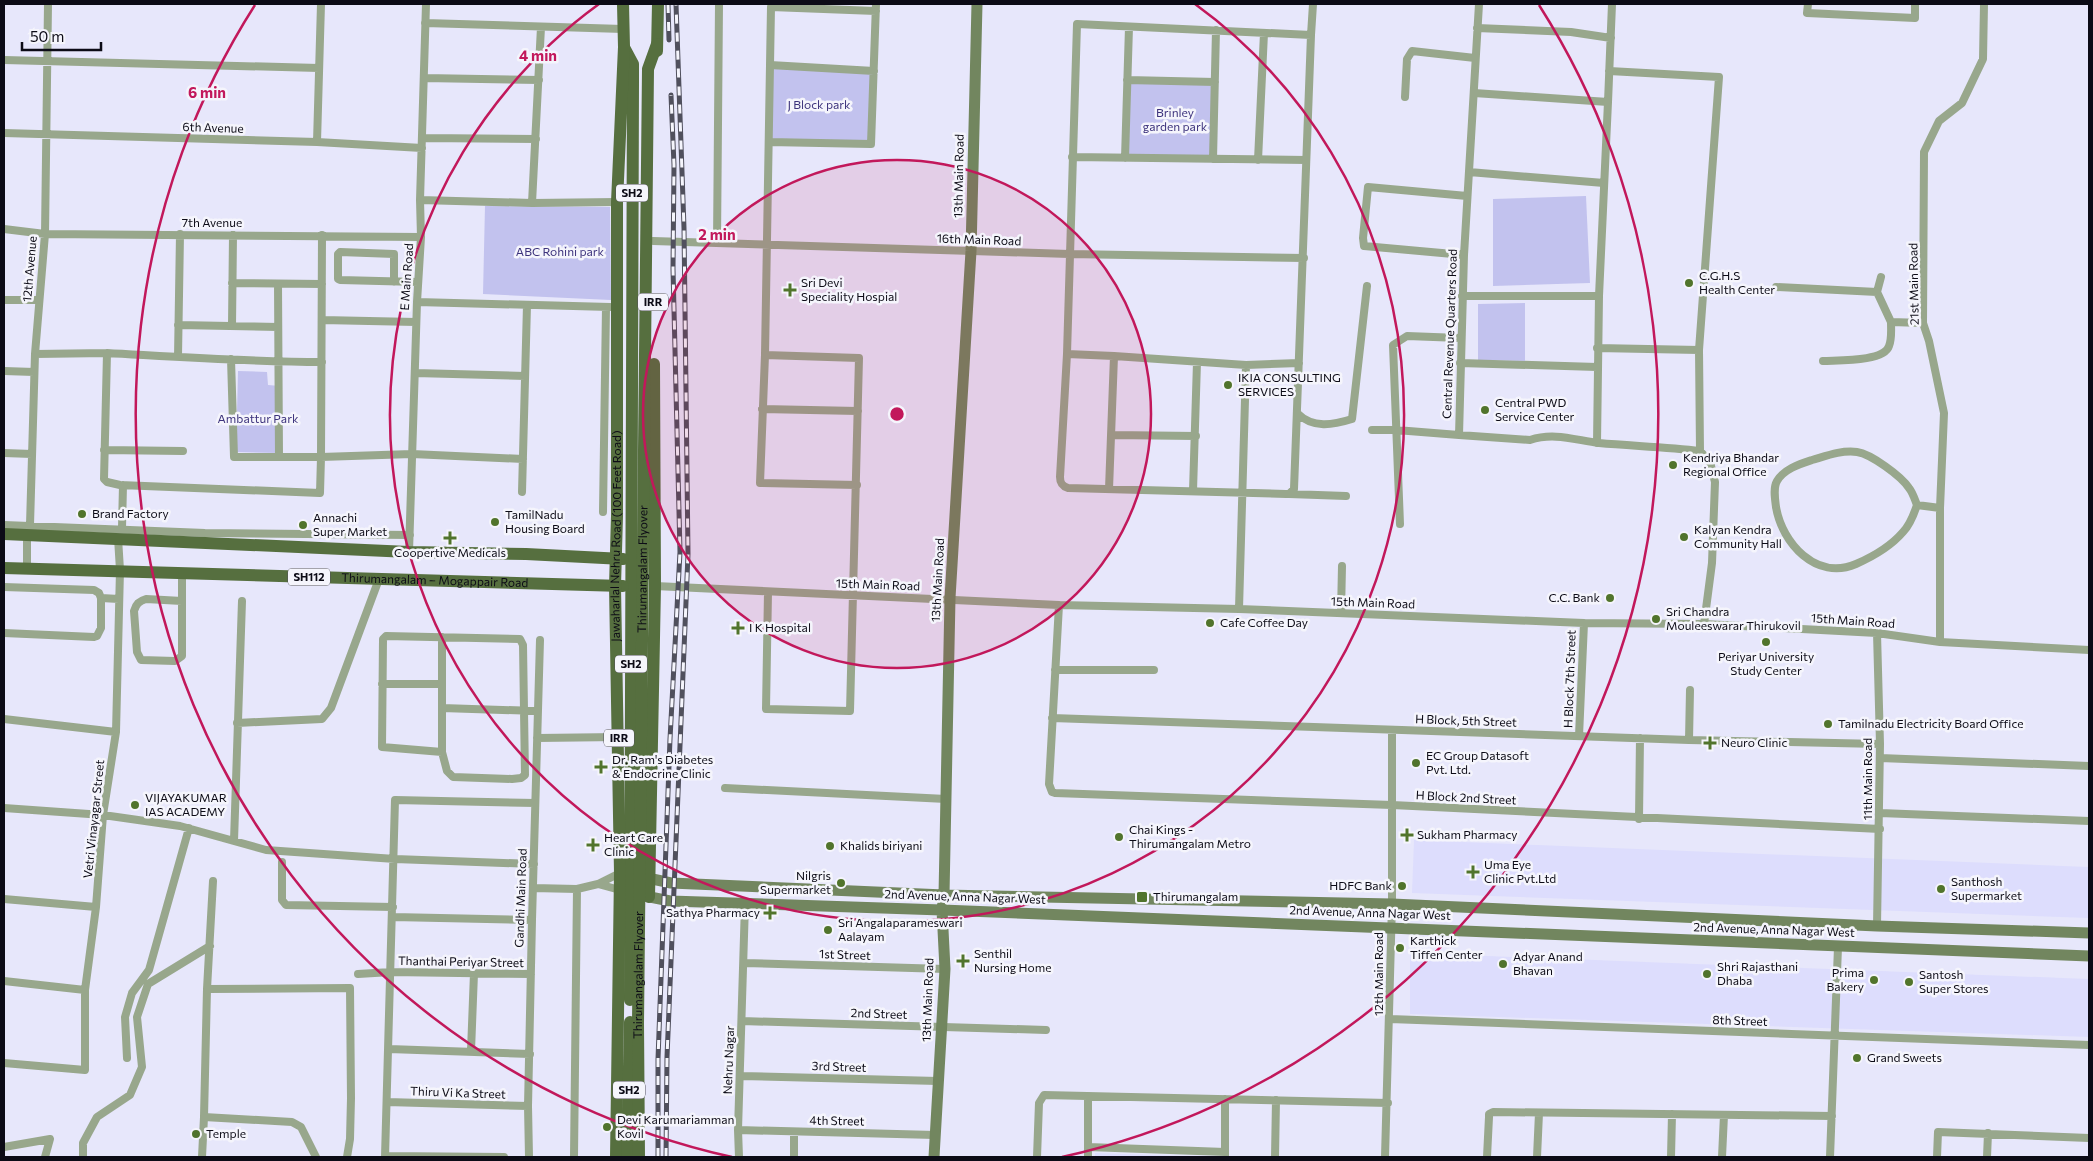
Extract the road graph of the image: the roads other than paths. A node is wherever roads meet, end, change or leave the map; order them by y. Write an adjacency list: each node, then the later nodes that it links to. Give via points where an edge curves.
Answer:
1 (48, 4): 28 (street, 12th Avenue)
2 (321, 4): 30 (street)
3 (426, 4): 15 (street, E Main Road)
4 (623, 4): 18 (main road, Jawaharlal Nehru Road (100 Feet Road) / SH2)
5 (658, 4): 24 (main road, SH2)
6 (719, 4): 66 (street)
7 (977, 4): 68 (main road, 13th Main Road)
8 (1314, 4): 22 (street)
9 (1479, 4): 20 (street, Central Revenue Quarters Road)
10 (1612, 4): 23 (street)
11 (1808, 4): 12 (street, via 1808,13 1915,18)
12 (1915, 4)
13 (1984, 4): 92 (street, 21st Main Road, via 1983,59 1962,103 1939,121 1924,152)
14 (876, 7): 29 (street, via 771,7); 31 (street)
15 (425, 23): 16 (street); 33 (street, E Main Road)
16 (541, 27): 18 (street); 34 (street)
17 (1128, 27): 19 (street); 35 (street); 47 (street, via 1077,24)
18 (624, 29): 25 (main road, Jawaharlal Nehru Road (100 Feet Road) / SH2)
19 (1216, 30): 21 (street); 36 (street)
20 (1477, 32): 23 (street, via 1571,32); 26 (street, Central Revenue Quarters Road)
21 (1264, 33): 22 (street); 50 (street)
22 (1311, 35): 51 (street)
23 (1610, 38): 32 (street)
24 (657, 44): 65 (main road, IRR); 259 (main road, Thirumangalam Flyover / SH2, via 648,69)
25 (624, 47): 56 (main road, Jawaharlal Nehru Road (100 Feet Road) / IRR); 259 (main road, Thirumangalam Flyover / SH2, via 633,64)
26 (1476, 58): 37 (street, Central Revenue Quarters Road); 38 (street, via 1412,51 1407,59)
27 (4, 60): 28 (street)
28 (46, 61): 30 (street); 41 (street, 12th Avenue)
29 (770, 66): 31 (street); 45 (street)
30 (319, 68): 44 (street)
31 (874, 70): 45 (street, via 872,144)
32 (1609, 71): 39 (street); 98 (street, via 1719,77)
33 (424, 78): 34 (street); 42 (street, E Main Road)
34 (539, 80): 43 (street)
35 (1127, 80): 36 (street); 48 (street)
36 (1215, 82): 49 (street)
37 (1474, 93): 39 (street); 52 (street, Central Revenue Quarters Road)
38 (1405, 96)
39 (1608, 102): 53 (street)
40 (4, 133): 41 (street, 6th Avenue)
41 (45, 134): 44 (street, 6th Avenue); 59 (street, 12th Avenue)
42 (422, 138): 43 (street); 46 (street, E Main Road)
43 (536, 139): 57 (street)
44 (317, 142): 46 (street, 6th Avenue)
45 (769, 142): 67 (street)
46 (422, 148): 55 (street, E Main Road)
47 (1072, 157): 48 (street); 70 (street)
48 (1125, 158): 49 (street)
49 (1213, 158): 50 (street)
50 (1258, 160): 51 (street)
51 (1306, 160): 72 (street)
52 (1469, 172): 53 (street); 54 (street, Central Revenue Quarters Road)
53 (1604, 183): 83 (street)
54 (1467, 196): 71 (street, Central Revenue Quarters Road); 71 (street, via 1368,187 1363,238 1364,246)
55 (420, 200): 57 (street); 64 (street, E Main Road)
56 (617, 202): 57 (street); 88 (main road, Jawaharlal Nehru Road (100 Feet Road) / IRR)
57 (532, 204)
58 (4, 230): 59 (street, 7th Avenue)
59 (44, 234): 60 (street, 7th Avenue); 85 (street, 12th Avenue)
60 (180, 234): 61 (street, 7th Avenue); 93 (street)
61 (233, 235): 62 (street, 7th Avenue); 76 (street)
62 (322, 235): 63 (street, 7th Avenue); 78 (street)
63 (349, 236): 64 (street, 7th Avenue); 69 (street)
64 (421, 238): 75 (street, E Main Road)
65 (653, 241): 66 (street, 16th Main Road); 137 (main road, IRR)
66 (717, 243): 67 (street, 16th Main Road)
67 (767, 244): 68 (street, 16th Main Road); 102 (street)
68 (972, 251): 70 (street, 16th Main Road); 170 (main road, 13th Main Road)
69 (350, 252): 74 (street, via 394,254); 74 (street, via 338,254 338,279)
70 (1069, 254): 72 (street, 16th Main Road); 101 (street)
71 (1464, 255): 82 (street, Central Revenue Quarters Road)
72 (1304, 258): 110 (street)
73 (1880, 277): 81 (street)
74 (394, 282): 75 (street)
75 (418, 282): 86 (street, E Main Road)
76 (232, 283): 77 (street); 94 (street)
77 (278, 284): 78 (street); 95 (street)
78 (322, 284): 89 (street)
79 (1367, 286): 120 (street, via 1352,419 1333,425 1305,421)
80 (1776, 287): 81 (street)
81 (1877, 292): 91 (street)
82 (1462, 296): 83 (street); 96 (street, Central Revenue Quarters Road)
83 (1598, 296): 97 (street)
84 (4, 300): 85 (street)
85 (38, 300): 100 (street, 12th Avenue)
86 (417, 302): 87 (street); 90 (street, E Main Road)
87 (527, 305): 88 (street); 117 (street)
88 (611, 308): 136 (main road, Jawaharlal Nehru Road (100 Feet Road) / IRR); 148 (street)
89 (322, 320): 90 (street); 108 (street)
90 (416, 322): 116 (street, E Main Road)
91 (1891, 322): 92 (street); 106 (street, via 1885,354)
92 (1923, 323): 147 (street, 21st Main Road, via 1944,413)
93 (178, 325): 94 (street); 104 (street)
94 (232, 326): 95 (street)
95 (278, 327): 107 (street)
96 (1460, 338): 111 (street, Central Revenue Quarters Road); 122 (street, via 1407,336 1393,345)
97 (1597, 348): 98 (street); 113 (street)
98 (1698, 350): 129 (street)
99 (107, 353): 100 (street); 104 (street); 127 (street)
100 (35, 354): 115 (street, 12th Avenue)
101 (1067, 354): 103 (street); 140 (street, via 1060,481 1068,488)
102 (765, 355): 118 (street); 119 (street, via 859,358)
103 (1114, 356): 109 (street); 123 (street)
104 (178, 357): 105 (street)
105 (231, 360): 107 (street); 133 (street, via 234,457)
106 (1823, 361)
107 (277, 362): 108 (street); 133 (street)
108 (322, 362): 134 (street)
109 (1198, 362): 112 (street); 125 (street)
110 (1299, 363): 112 (street); 120 (street)
111 (1460, 363): 113 (street); 124 (street, Central Revenue Quarters Road)
112 (1246, 365): 143 (street)
113 (1597, 367): 126 (street)
114 (4, 371): 115 (street)
115 (34, 372): 131 (street, 12th Avenue)
116 (414, 373): 117 (street); 132 (street, E Main Road)
117 (525, 376): 135 (street)
118 (762, 409): 119 (street); 139 (street, via 760,483)
119 (858, 411): 139 (street)
120 (1297, 413): 144 (street, via 1295,485)
121 (1372, 430): 122 (street)
122 (1396, 430): 124 (street); 149 (street)
123 (1112, 435): 125 (street); 140 (street)
124 (1459, 435): 126 (street, Central Revenue Quarters Road, via 1530,440 1541,436 1564,436)
125 (1196, 436): 141 (street)
126 (1597, 442): 129 (street, Central Revenue Quarters Road)
127 (104, 450): 128 (street); 138 (street, via 104,479)
128 (183, 451)
129 (1700, 451): 178 (street, via 1710,462 1715,482 1712,563)
130 (4, 453): 131 (street)
131 (32, 454): 151 (street, 12th Avenue)
132 (412, 454): 134 (street); 135 (street); 154 (street, E Main Road)
133 (279, 457): 134 (street)
134 (321, 458): 138 (street, via 321,490 316,494)
135 (523, 459): 142 (street)
136 (617, 476): 137 (main road); 156 (main road, Jawaharlal Nehru Road (100 Feet Road) / IRR)
137 (655, 477): 157 (main road, IRR)
138 (123, 485): 152 (street, Vetri Vinayagar Street)
139 (856, 485): 168 (street)
140 (1109, 489): 141 (street)
141 (1194, 491): 143 (street)
142 (522, 492)
143 (1242, 492): 144 (street); 175 (street)
144 (1289, 494): 145 (street)
145 (1346, 496)
146 (1917, 505): 146 (street, via 1904,532 1870,557 1853,565 1835,568 1818,566 1802,556 1778,520 1774,499 1776,483 1782,473 1837,453 1857,452 1873,458 1898,477 1909,488); 147 (street)
147 (1940, 508): 184 (street, 21st Main Road)
148 (603, 512)
149 (1400, 524)
150 (4, 525): 151 (street)
151 (28, 530): 152 (main road); 153 (main road); 160 (street, 12th Avenue)
152 (120, 533): 154 (street); 155 (main road); 161 (street, Vetri Vinayagar Street)
153 (4, 534)
154 (410, 536): 155 (street, E Main Road)
155 (408, 552): 156 (main road)
156 (615, 558): 157 (main road); 165 (main road, Jawaharlal Nehru Road (100 Feet Road) / IRR)
157 (655, 560): 166 (main road, IRR)
158 (1342, 566): 176 (street)
159 (4, 568): 160 (main road, Thirumangalam – Mogappair Road / SH112)
160 (27, 568): 161 (main road, Thirumangalam – Mogappair Road / SH112)
161 (120, 570): 162 (main road, Thirumangalam – Mogappair Road / SH112); 171 (street, Vetri Vinayagar Street)
162 (182, 572): 163 (main road, Thirumangalam – Mogappair Road / SH112); 173 (street)
163 (379, 579): 165 (main road, Thirumangalam – Mogappair Road / SH112); 196 (street, via 326,716 322,719)
164 (4, 586): 169 (street, via 94,590)
165 (615, 586): 166 (main road, Thirumangalam – Mogappair Road / SH112); 200 (main road, Jawaharlal Nehru Road (100 Feet Road) / IRR)
166 (655, 586): 167 (street, 15th Main Road); 224 (main road, IRR)
167 (768, 592): 168 (street, 15th Main Road); 168 (street, via 766,709 850,712)
168 (854, 596): 170 (street, 15th Main Road)
169 (101, 598): 171 (street); 179 (street, via 101,628 97,636)
170 (950, 598): 174 (street, 15th Main Road); 209 (main road, 13th Main Road)
171 (119, 599): 183 (street, Vetri Vinayagar Street)
172 (242, 600): 196 (street)
173 (182, 601): 183 (street, via 140,600); 183 (street, via 182,656 175,661 141,660)
174 (1059, 605): 175 (street, 15th Main Road); 186 (street)
175 (1239, 609): 176 (street, 15th Main Road)
176 (1341, 613): 177 (street, 15th Main Road)
177 (1584, 623): 178 (street, 15th Main Road); 199 (street, H Block 7th Street)
178 (1704, 624): 180 (street, 15th Main Road)
179 (4, 633)
180 (1877, 633): 184 (street, 15th Main Road); 204 (street, 11th Main Road)
181 (442, 637): 188 (street, via 386,636 383,639); 189 (street); 192 (street, via 520,639 523,644)
182 (540, 640): 193 (street, Gandhi Main Road)
183 (127, 641): 198 (street, Vetri Vinayagar Street)
184 (1940, 642): 185 (street, 15th Main Road)
185 (2089, 650)
186 (1055, 670): 187 (street); 194 (street)
187 (1154, 670)
188 (382, 684): 189 (street); 205 (street, via 382,747)
189 (442, 684): 191 (street)
190 (1690, 690): 203 (street)
191 (442, 708): 192 (street); 205 (street)
192 (523, 710): 193 (street); 205 (street, via 525,775 521,778 453,777 447,771)
193 (537, 711): 201 (street, Gandhi Main Road)
194 (1052, 718): 197 (street, H Block, 5th Street); 211 (street, H Block 2nd Street, via 1049,784 1052,792 1061,795)
195 (4, 719): 198 (street)
196 (237, 723): 219 (street)
197 (1392, 730): 199 (street, H Block, 5th Street); 211 (street, 12th Main Road)
198 (116, 732): 214 (street, Vetri Vinayagar Street)
199 (1580, 736): 202 (street, H Block, 5th Street)
200 (619, 737): 201 (street); 223 (main road, Jawaharlal Nehru Road (100 Feet Road) / IRR)
201 (537, 738): 210 (street, Gandhi Main Road)
202 (1640, 738): 203 (street, H Block, 5th Street); 215 (street)
203 (1689, 740): 204 (street, H Block, 5th Street)
204 (1880, 744): 206 (street, 11th Main Road)
205 (442, 752)
206 (1880, 758): 207 (street); 213 (street, 11th Main Road)
207 (2089, 766)
208 (725, 788): 209 (street)
209 (946, 799): 230 (main road, 13th Main Road)
210 (535, 803): 220 (street, via 396,800); 222 (street, Gandhi Main Road)
211 (1392, 805): 215 (street, H Block 2nd Street); 234 (street, 12th Main Road)
212 (4, 808): 214 (street)
213 (1880, 813): 216 (street); 218 (street, 11th Main Road)
214 (103, 815): 217 (street); 235 (street, Vetri Vinayagar Street)
215 (1639, 819): 218 (street, H Block 2nd Street)
216 (2089, 821)
217 (188, 828): 219 (street); 267 (street, via 148,970 132,993 125,1017)
218 (1880, 830): 240 (street, 11th Main Road)
219 (234, 841): 220 (street, via 266,850)
220 (395, 859): 222 (street); 236 (street)
221 (282, 862): 236 (street, via 282,900 286,905)
222 (534, 864): 227 (street, Gandhi Main Road)
223 (620, 874): 224 (main road, 2nd Avenue, Anna Nagar West); 226 (street); 229 (main road, Jawaharlal Nehru Road (100 Feet Road) / IRR)
224 (650, 878): 230 (main road, 2nd Avenue, Anna Nagar West, via 671,883); 231 (main road, IRR)
225 (214, 881): 243 (street)
226 (598, 884): 228 (street); 229 (street)
227 (533, 888): 228 (street); 239 (street, Gandhi Main Road)
228 (577, 889): 298 (street)
229 (620, 890): 231 (main road, 2nd Avenue, Anna Nagar West); 255 (main road, Jawaharlal Nehru Road (100 Feet Road) / IRR)
230 (944, 895): 234 (main road, 2nd Avenue, Anna Nagar West); 237 (main road, 13th Main Road)
231 (649, 897): 233 (main road, 2nd Avenue, Anna Nagar West)
232 (4, 899): 235 (street)
233 (745, 904): 237 (main road, 2nd Avenue, Anna Nagar West); 246 (street, Nehru Nagar)
234 (1392, 904): 240 (main road, 2nd Avenue, Anna Nagar West); 241 (street, 12th Main Road)
235 (96, 907): 254 (street, Vetri Vinayagar Street)
236 (393, 908): 238 (street)
237 (942, 910): 241 (main road, 2nd Avenue, Anna Nagar West); 247 (main road, 13th Main Road)
238 (393, 917): 239 (street); 248 (street)
239 (532, 920): 251 (street, Gandhi Main Road)
240 (1877, 926): 242 (main road, 2nd Avenue, Anna Nagar West)
241 (1390, 928): 244 (main road, 2nd Avenue, Anna Nagar West); 257 (street, 12th Main Road)
242 (2089, 933)
243 (210, 946): 253 (street); 292 (street, via 148,984 137,1017 142,1067 130,1095 97,1117 83,1143)
244 (1838, 947): 245 (main road, 2nd Avenue, Anna Nagar West); 262 (street)
245 (2089, 956)
246 (744, 963): 247 (street, 1st Street); 258 (street, Nehru Nagar)
247 (945, 969): 260 (main road, 13th Main Road)
248 (391, 972): 249 (street, Thanthai Periyar Street); 250 (street, Thanthai Periyar Street); 264 (street)
249 (474, 973): 251 (street, Thanthai Periyar Street); 265 (street)
250 (358, 974)
251 (531, 974): 266 (street, Gandhi Main Road)
252 (4, 982): 254 (street)
253 (207, 989): 281 (street); 295 (street, via 350,988 351,1098)
254 (85, 990): 268 (street, Vetri Vinayagar Street, via 85,1070)
255 (618, 1004): 256 (main road); 299 (main road, Jawaharlal Nehru Road (100 Feet Road) / IRR)
256 (648, 1004)
257 (1390, 1020): 262 (street, 8th Street); 275 (street, 12th Main Road)
258 (742, 1021): 260 (street, 2nd Street); 269 (street, Nehru Nagar)
259 (634, 1023): 300 (main road, Thirumangalam Flyover / SH2); 301 (main road, Thirumangalam Flyover / SH2)
260 (942, 1027): 261 (street, 2nd Street); 270 (main road, 13th Main Road)
261 (1046, 1030)
262 (1834, 1036): 263 (street, 8th Street); 280 (street)
263 (2089, 1045)
264 (389, 1049): 265 (street); 274 (street)
265 (471, 1051): 266 (street)
266 (530, 1054): 276 (street, Gandhi Main Road)
267 (126, 1058)
268 (4, 1063)
269 (740, 1076): 270 (street, 3rd Street); 282 (street, Nehru Nagar)
270 (938, 1081): 285 (main road, 13th Main Road)
271 (1088, 1097): 272 (street); 288 (street); 305 (street, via 1042,1097)
272 (1225, 1099): 273 (street); 289 (street)
273 (1276, 1100): 275 (street); 307 (street)
274 (387, 1102): 276 (street, Thiru Vi Ka Street); 290 (street)
275 (1388, 1103): 308 (street, 12th Main Road)
276 (528, 1106): 297 (street, Gandhi Main Road)
277 (1539, 1113): 278 (street); 309 (street, via 1491,1112); 310 (street)
278 (1672, 1114): 279 (street); 311 (street)
279 (1724, 1115): 280 (street); 312 (street)
280 (1832, 1116): 313 (street)
281 (204, 1117): 293 (street); 294 (street, via 292,1122 301,1127)
282 (738, 1130): 283 (street, 4th Street); 302 (street, Nehru Nagar)
283 (794, 1132): 285 (street, 4th Street); 303 (street)
284 (1988, 1133): 286 (street); 314 (street, via 1938,1132); 315 (street)
285 (935, 1135): 304 (main road, 13th Main Road)
286 (2089, 1138)
287 (4, 1147): 291 (street, via 50,1139)
288 (1088, 1147): 289 (street); 306 (street)
289 (1225, 1154)
290 (385, 1156): 296 (street)
291 (44, 1157)
292 (83, 1157)
293 (202, 1157)
294 (316, 1157)
295 (347, 1157)
296 (504, 1157)
297 (530, 1157)
298 (574, 1157)
299 (616, 1157)
300 (628, 1157)
301 (639, 1157)
302 (739, 1157)
303 (794, 1157)
304 (934, 1157)
305 (1036, 1157)
306 (1088, 1157)
307 (1275, 1157)
308 (1385, 1157)
309 (1486, 1157)
310 (1537, 1157)
311 (1671, 1157)
312 (1722, 1157)
313 (1830, 1157)
314 (1937, 1157)
315 (1987, 1157)

